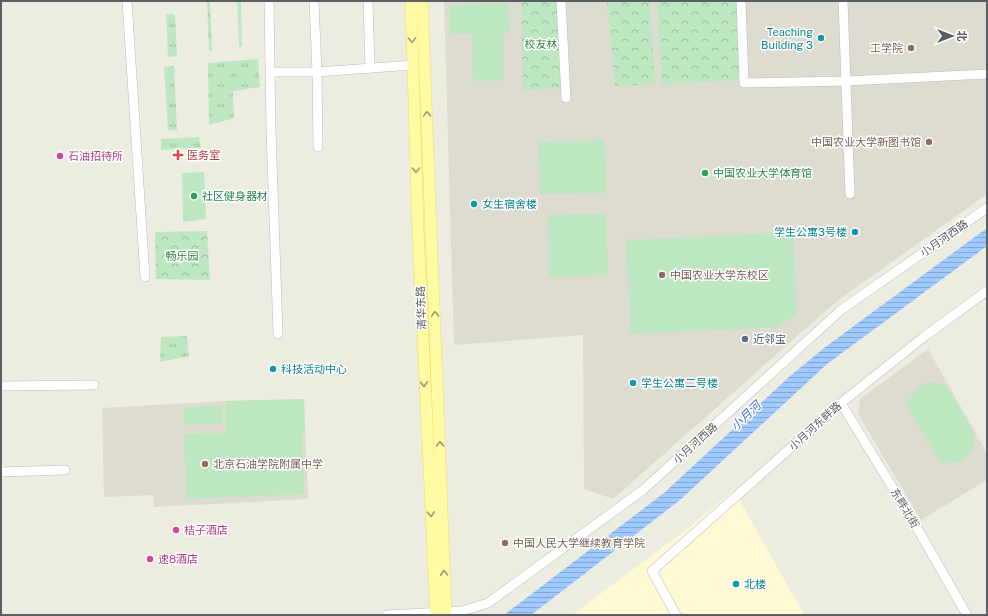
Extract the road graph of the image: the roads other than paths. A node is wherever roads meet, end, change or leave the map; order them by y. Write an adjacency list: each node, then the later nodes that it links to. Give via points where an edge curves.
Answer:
1 (127, 1): 20 (street)
2 (270, 1): 12 (street)
3 (314, 1): 13 (street)
4 (368, 1): 11 (street)
5 (411, 1): 10 (main road, 清华东路, one-way to 10)
6 (422, 1): 24 (main road, 清华东路, one-way to 6)
7 (561, 1): 16 (street)
8 (742, 1): 15 (street, via 744,84)
9 (843, 1): 15 (street)
10 (413, 65): 11 (street); 23 (main road, 清华东路, one-way to 23)
11 (370, 68): 13 (street)
12 (271, 72): 13 (street); 22 (street)
13 (316, 72): 17 (street)
14 (987, 74): 15 (street)
15 (846, 81): 18 (street)
16 (566, 98)
17 (318, 147)
18 (850, 194)
19 (987, 208): 30 (street, 小月河西路, via 841,310 643,490 488,603 465,611)
20 (145, 277)
21 (987, 292): 27 (street, 小月河东畔路, via 925,336)
22 (278, 334)
23 (424, 366): 24 (main road); 30 (main road, 清华东路, one-way to 30)
24 (438, 366): 30 (main road, 清华东路, one-way to 24)
25 (94, 385): 26 (street)
26 (1, 386)
27 (841, 403): 32 (street, 小月河东畔路, via 652,571); 33 (street, 东畔北街)
28 (66, 470): 29 (street)
29 (1, 472)
30 (441, 614): 31 (street, 小月河西路)
31 (387, 615)
32 (676, 615)
33 (967, 615)

